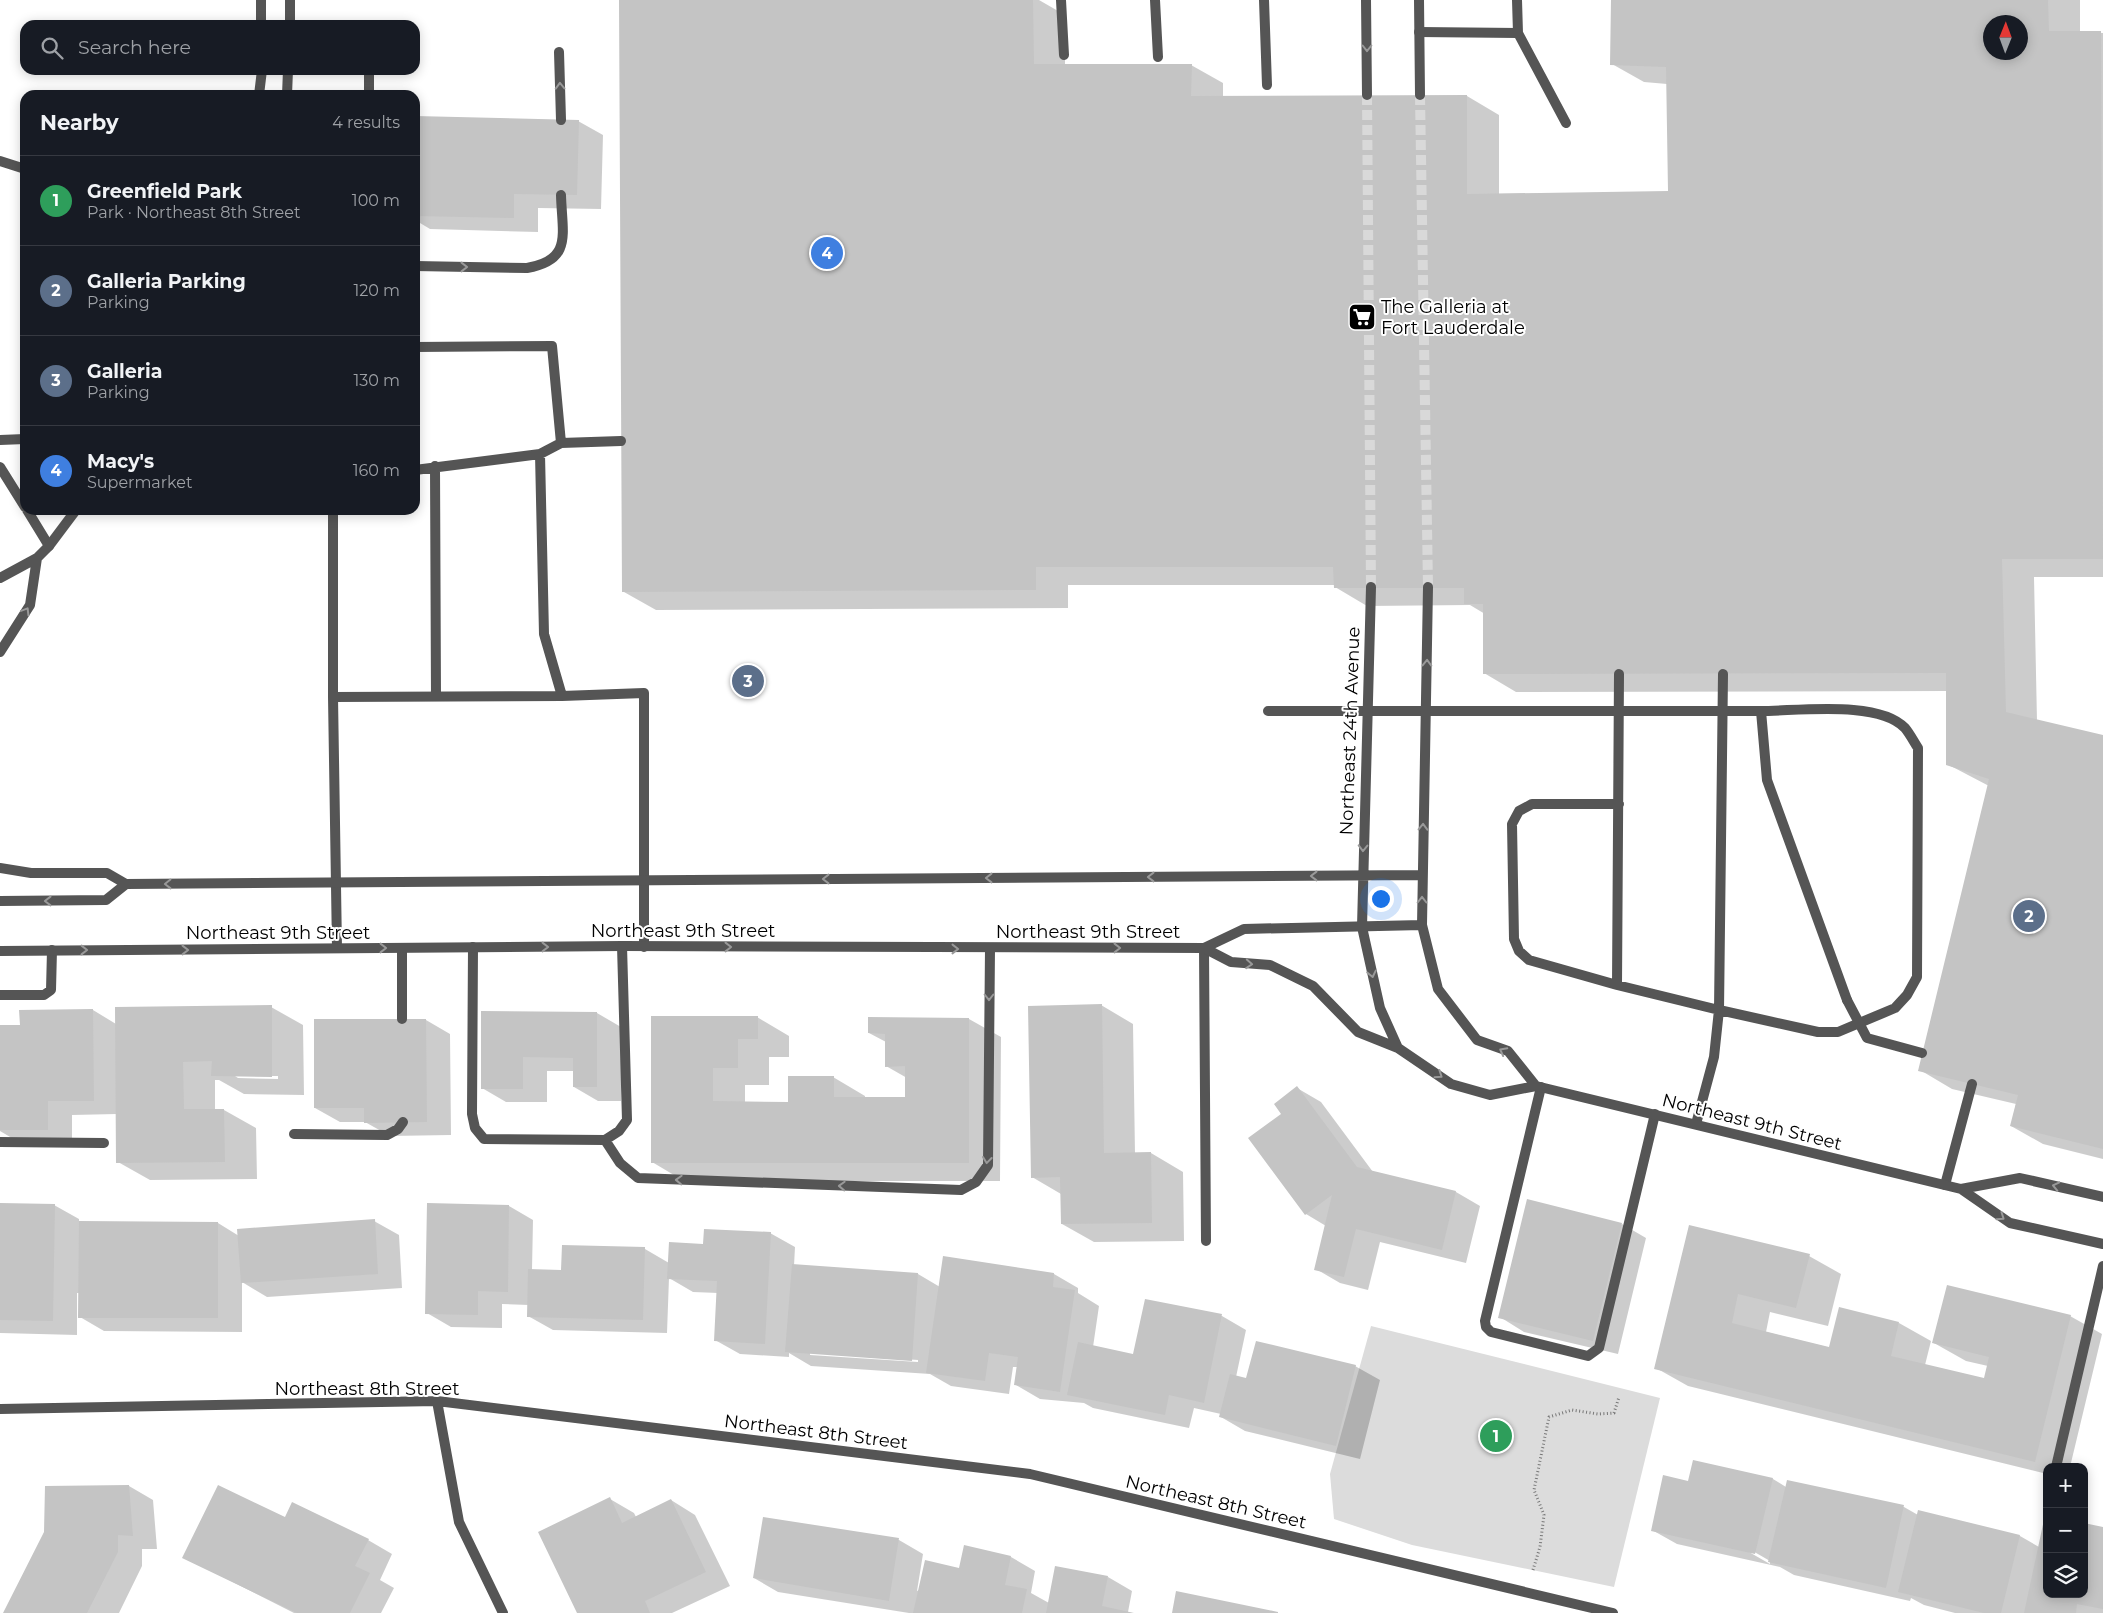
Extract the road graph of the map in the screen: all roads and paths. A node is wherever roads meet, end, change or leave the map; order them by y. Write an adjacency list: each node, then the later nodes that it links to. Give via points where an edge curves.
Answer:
1 (261, 0): 9 (street)
2 (290, 0): 10 (street)
3 (1061, 0): 14 (street)
4 (1155, 0): 15 (street)
5 (1264, 0): 19 (street)
6 (1366, 0): 23 (street, one-way to 23)
7 (1419, 0): 11 (street)
8 (1517, 0): 12 (street)
9 (261, 20)
10 (290, 20)
11 (1419, 32): 12 (street); 24 (street)
12 (1518, 33): 26 (street)
13 (559, 52): 25 (street, one-way to 13)
14 (1064, 55)
15 (1158, 57)
16 (261, 75): 20 (street)
17 (288, 75): 21 (street)
18 (369, 75): 22 (street)
19 (1267, 85)
20 (260, 90)
21 (287, 90)
22 (368, 90)
23 (1367, 95)
24 (1420, 95)
25 (561, 120)
26 (1566, 123)
27 (0, 160): 28 (street)
28 (20, 167)
29 (561, 195): 30 (street, one-way to 29, via 527,268 544,265 552,260 562,244)
30 (420, 266)
31 (420, 347): 35 (street, via 552,346)
32 (20, 439): 33 (street)
33 (0, 440)
34 (621, 441): 35 (street)
35 (561, 444): 36 (street)
36 (540, 454): 37 (street); 52 (street, via 544,634)
37 (435, 466): 39 (street); 54 (street)
38 (0, 467): 40 (street)
39 (420, 469)
40 (20, 499)
41 (30, 515): 44 (street)
42 (72, 515): 44 (street)
43 (333, 515): 53 (street)
44 (49, 546): 45 (street)
45 (37, 558): 46 (street); 49 (street, one-way to 45, via 30,605)
46 (0, 578)
47 (1371, 587): 59 (street, Northeast 24th Avenue)
48 (1428, 587): 60 (street, one-way to 48)
49 (0, 652)
50 (1619, 674): 56 (street)
51 (1722, 674): 57 (street)
52 (562, 696): 54 (street); 65 (street, via 644,693)
53 (333, 697): 54 (street); 66 (street)
54 (436, 697)
55 (1268, 710): 59 (street)
56 (1619, 710): 57 (street); 60 (street); 61 (street)
57 (1722, 710): 58 (street); 82 (street)
58 (1761, 711): 82 (street, via 1854,710 1882,714 1905,727 1918,748 1917,977 1895,1008 1838,1032 1818,1032); 85 (street, bridge, via 1767,780 1846,1000 1867,1038)
59 (1366, 712): 60 (street); 64 (street, Northeast 24th Avenue, one-way to 64)
60 (1425, 712): 63 (street, one-way to 60)
61 (1619, 804): 80 (street); 80 (street, via 1532,804 1519,811 1512,824 1514,939 1519,951 1529,960)
62 (0, 868): 67 (street, via 31,873 107,873)
63 (1422, 875): 64 (street); 69 (street, one-way to 63)
64 (1363, 876): 65 (street, one-way to 65); 70 (street)
65 (644, 880): 66 (street); 73 (street)
66 (336, 883): 67 (street, one-way to 67); 74 (street)
67 (126, 884): 68 (street, one-way to 68, via 106,900)
68 (0, 901)
69 (1422, 925): 70 (street, Northeast 9th Street); 87 (street, one-way to 69, via 1508,1051 1477,1040 1438,989)
70 (1362, 927): 76 (street, Northeast 9th Street, via 1244,929); 84 (street, one-way to 84, via 1380,1008)
71 (622, 946): 72 (street, Northeast 9th Street, one-way to 71); 73 (street, Northeast 9th Street); 92 (street, via 627,1120 619,1131)
72 (473, 947): 75 (street, Northeast 9th Street); 92 (street, via 472,1114 475,1128 484,1139)
73 (644, 947): 77 (street, Northeast 9th Street, one-way to 77)
74 (337, 948): 75 (street, Northeast 9th Street, one-way to 75); 78 (street, Northeast 9th Street, one-way to 74)
75 (402, 948): 83 (street)
76 (1204, 948): 77 (street, Northeast 9th Street, one-way to 76); 84 (street, Northeast 9th Street, one-way to 84, via 1231,962 1270,965 1314,986 1358,1032); 98 (street)
77 (990, 949): 92 (street, one-way to 92, via 988,1165 976,1182 961,1190 638,1178 620,1163)
78 (52, 950): 79 (street, Northeast 9th Street); 81 (street, via 51,990 44,995)
79 (0, 951)
80 (1617, 985): 82 (street)
81 (0, 995)
82 (1719, 1010): 90 (street, via 1714,1057)
83 (402, 1019)
84 (1398, 1048): 87 (street, Northeast 9th Street, one-way to 87, via 1451,1084 1490,1095)
85 (1922, 1053)
86 (1972, 1084): 95 (street)
87 (1539, 1087): 88 (street, Northeast 9th Street); 88 (street, via 1486,1327 1491,1332 1588,1356 1599,1348)
88 (1654, 1114): 90 (street, Northeast 9th Street)
89 (402, 1122): 91 (street, via 398,1129 387,1135)
90 (1696, 1124): 95 (street, Northeast 9th Street)
91 (294, 1134)
92 (605, 1140)
93 (0, 1142): 94 (street)
94 (104, 1143)
95 (1945, 1185): 96 (street, Northeast 9th Street)
96 (1961, 1189): 97 (street, Northeast 9th Street, one-way to 96, via 2020,1178); 99 (street, Northeast 9th Street, one-way to 99, via 2010,1223)
97 (2103, 1198)
98 (1206, 1242)
99 (2103, 1244)
100 (2103, 1266): 104 (street)
101 (1619, 1397): 105 (path, via 1614,1413 1572,1410 1549,1417 1534,1490 1544,1515 1540,1547)
102 (436, 1401): 103 (street, Northeast 8th Street); 105 (street, Northeast 8th Street, via 1030,1474); 107 (street, via 459,1522)
103 (0, 1409)
104 (2057, 1463)
105 (1526, 1592): 106 (street, Northeast 8th Street)
106 (1606, 1612)
107 (503, 1613)

